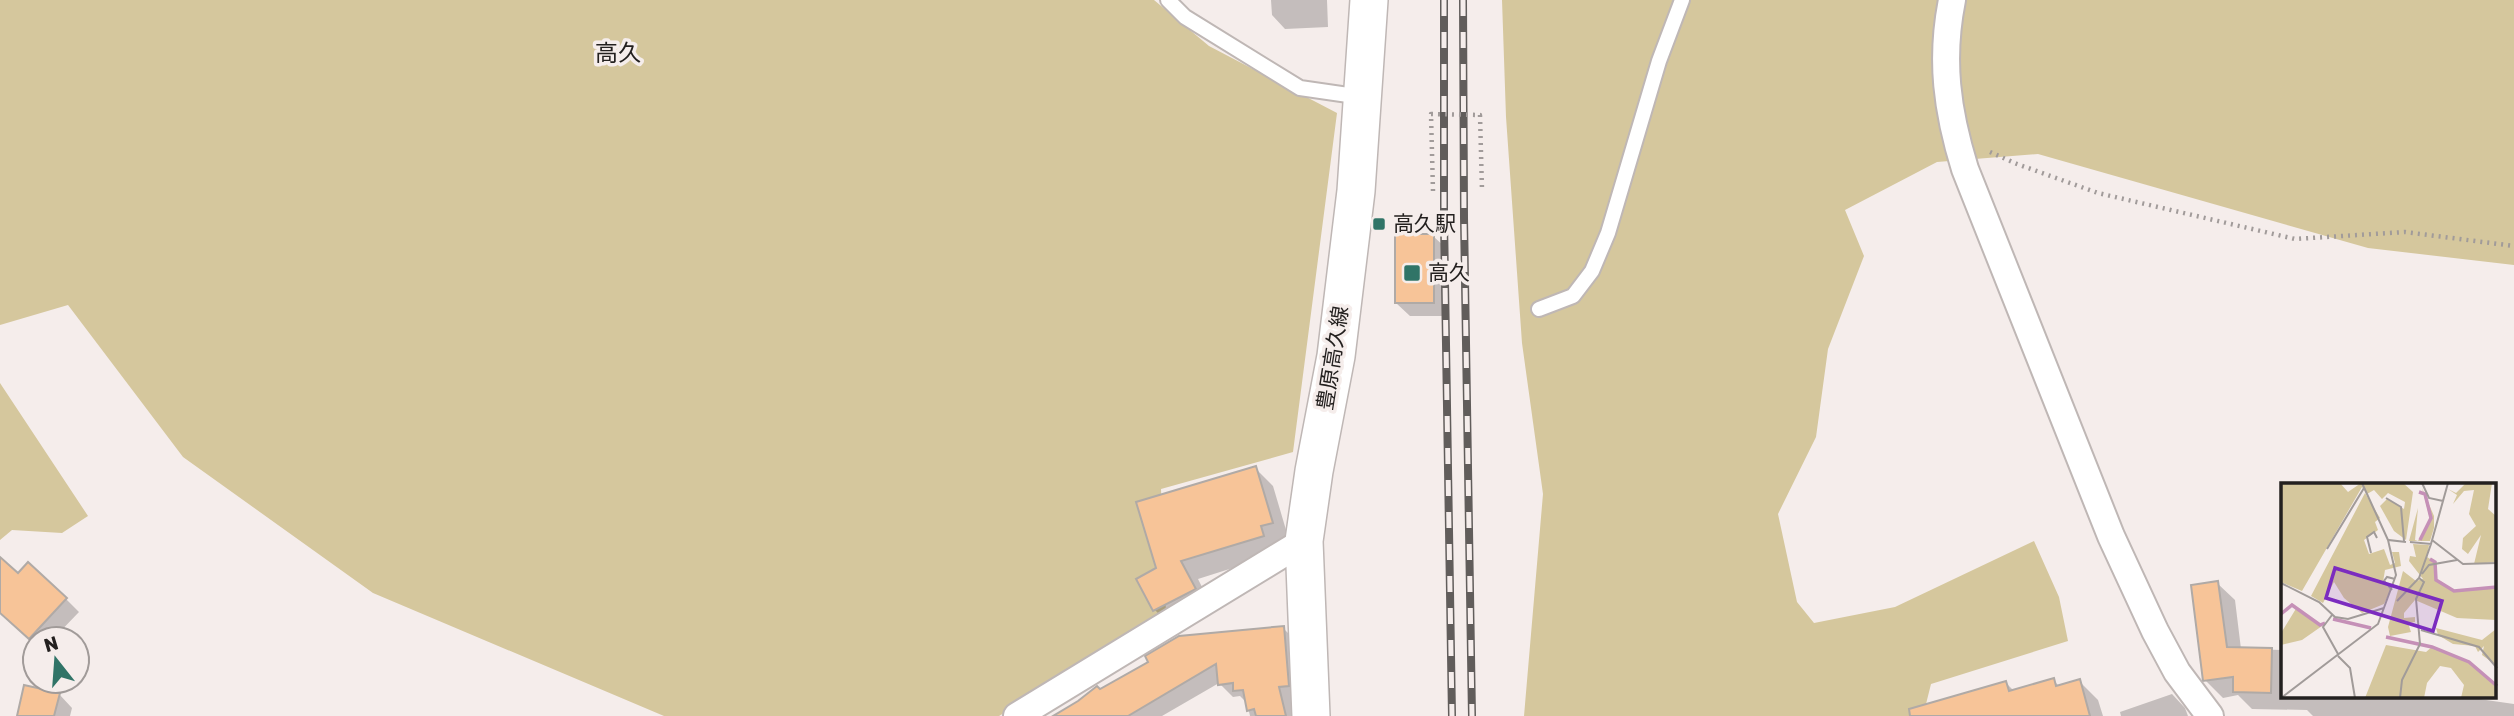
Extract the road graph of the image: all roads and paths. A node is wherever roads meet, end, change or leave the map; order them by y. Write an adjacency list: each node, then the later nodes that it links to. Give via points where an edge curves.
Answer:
1 (1168, 0): 5 (lane, via 1185,17 1300,88)
2 (1369, 0): 5 (main road, 豊原高久線)
3 (1682, 0): 10 (lane, via 1592,271 1573,296)
4 (1952, 0): 6 (street, via 1945,86)
5 (1363, 97): 11 (main road, 豊原高久線, via 1336,356)
6 (1955, 135): 9 (path, via 2017,164 2098,193 2295,239 2404,232); 14 (street, via 2111,536 2177,672)
7 (1482, 190): 8 (path, bridge, via 1479,115 1432,114)
8 (1433, 191)
9 (2514, 246)
10 (1539, 309)
11 (1304, 541): 12 (street); 13 (main road, 豊原高久線)
12 (1017, 716)
13 (1311, 716)
14 (2210, 716)

